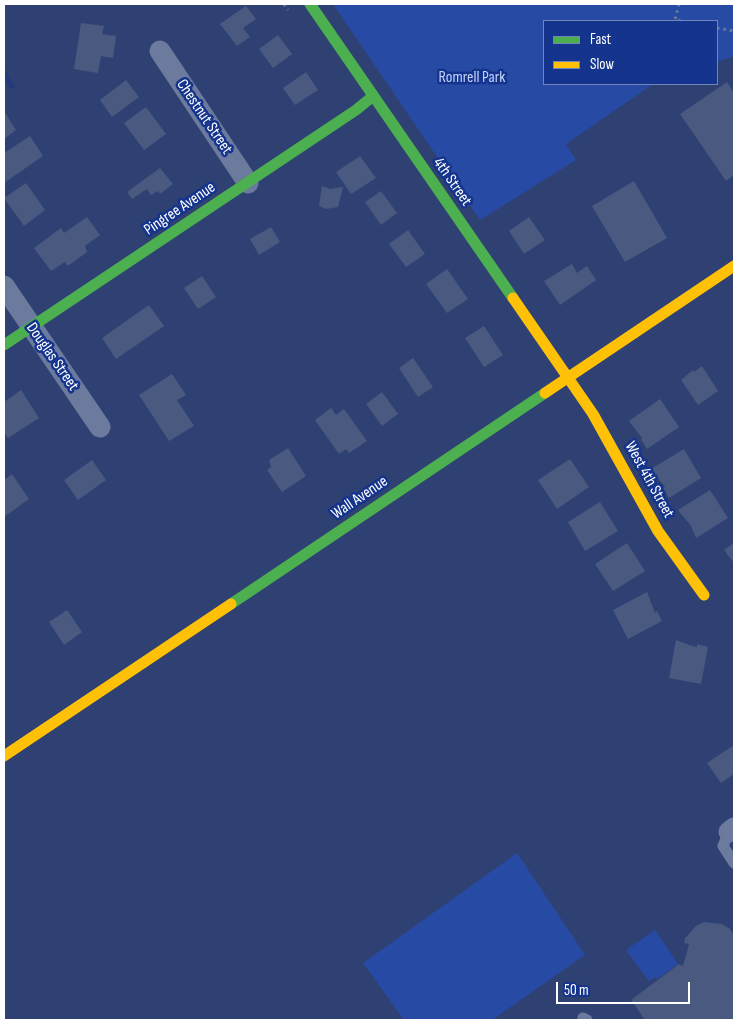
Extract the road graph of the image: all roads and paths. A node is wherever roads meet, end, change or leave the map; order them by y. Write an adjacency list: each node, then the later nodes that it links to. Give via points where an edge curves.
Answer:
1 (284, 4): 4 (path)
2 (310, 4): 9 (street, 4th Street)
3 (679, 4): 5 (path)
4 (289, 12)
5 (676, 20)
6 (718, 28): 7 (path)
7 (734, 31)
8 (160, 51): 10 (street, Chestnut Street)
9 (372, 97): 10 (street, Pingree Avenue); 15 (street, 4th Street)
10 (248, 183): 13 (street, Pingree Avenue)
11 (734, 266): 15 (street, Wall Avenue)
12 (4, 286): 13 (street, Douglas Street)
13 (31, 327): 14 (street, Pingree Avenue); 16 (street, Douglas Street)
14 (4, 345)
15 (568, 379): 17 (street, West 4th Street, via 593,414 658,531); 18 (street, Wall Avenue)
16 (100, 427)
17 (704, 595)
18 (4, 756)
19 (731, 830): 20 (lane, via 723,846)
20 (734, 863)

